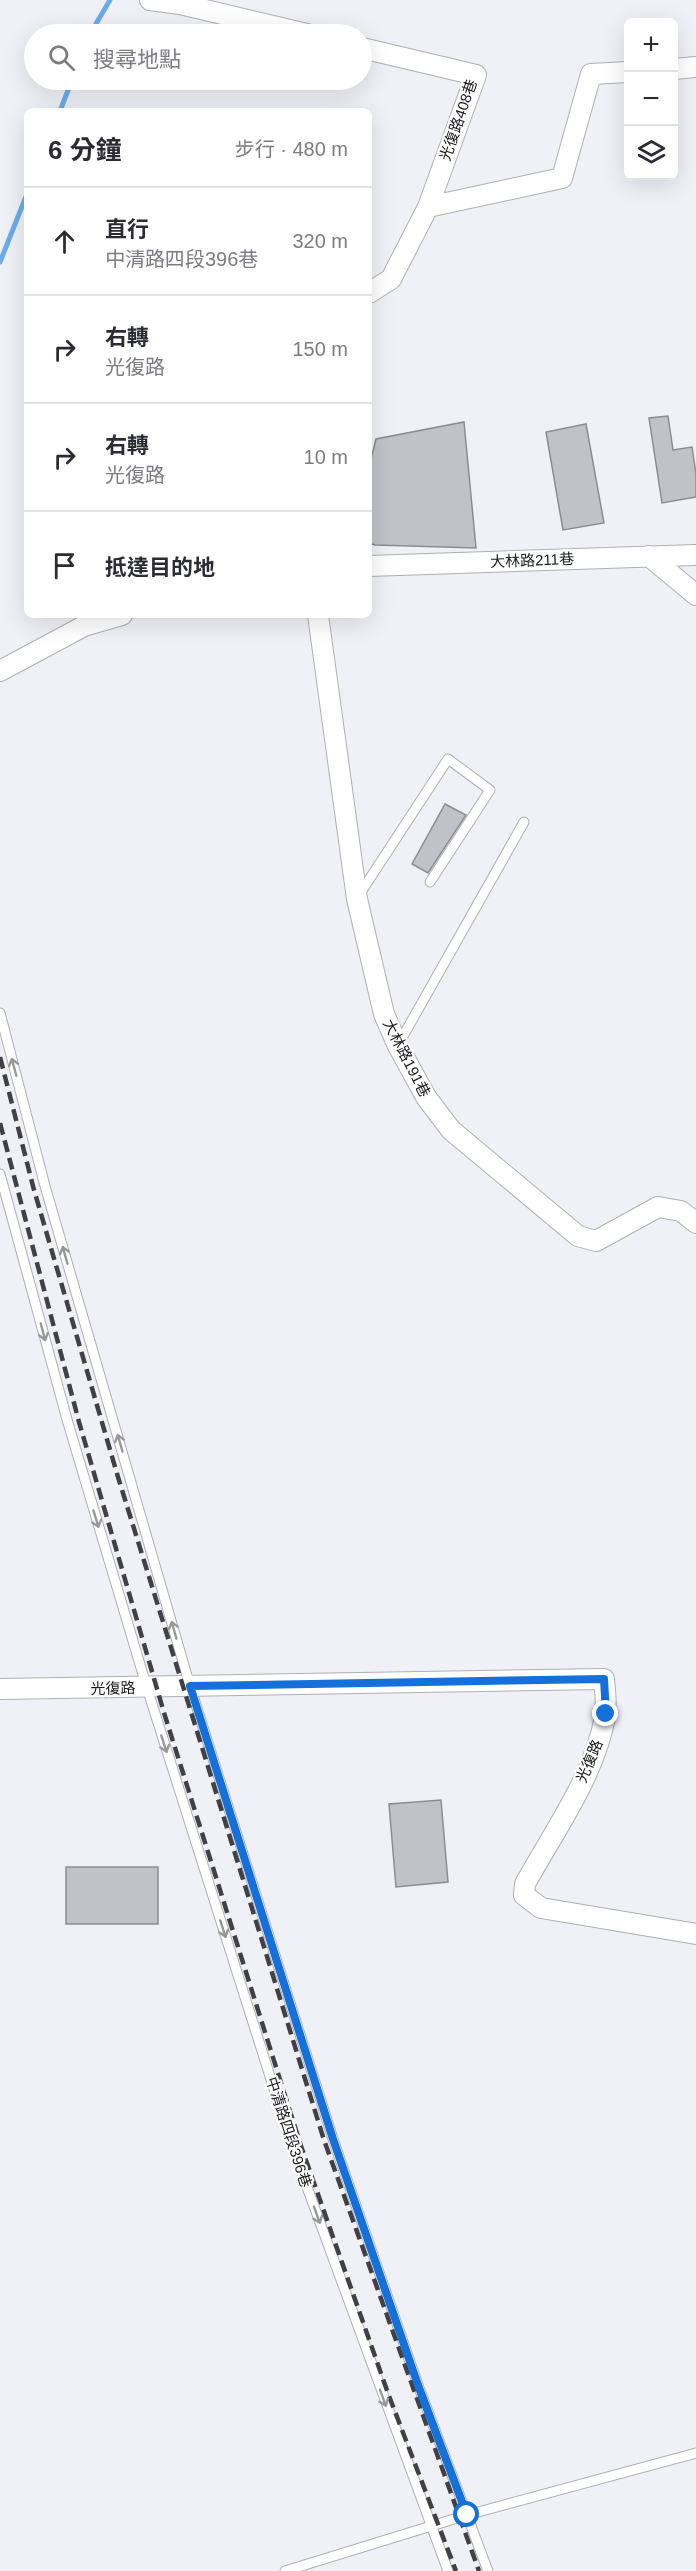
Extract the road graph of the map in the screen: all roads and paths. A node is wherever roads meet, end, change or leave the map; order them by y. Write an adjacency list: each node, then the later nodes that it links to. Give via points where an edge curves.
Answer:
1 (150, 0): 2 (street)
2 (265, 24)
3 (372, 50): 7 (street, 光復路408巷, via 476,75)
4 (696, 67): 5 (street)
5 (678, 69)
6 (624, 72): 7 (street, via 591,74 562,178)
7 (428, 207): 8 (street, via 391,279)
8 (372, 290)
9 (696, 555): 10 (street, 大林路211巷)
10 (648, 556): 11 (street, 大林路211巷); 12 (street)
11 (372, 566)
12 (696, 595)
13 (112, 618): 15 (street, via 84,626)
14 (318, 618): 18 (street, 大林路191巷)
15 (0, 671)
16 (524, 822): 20 (lane)
17 (430, 882): 18 (lane, via 490,790 448,759)
18 (357, 899): 20 (street, 大林路191巷, via 384,1014)
19 (0, 1013): 23 (lane, one-way to 19, via 45,1186)
20 (398, 1046): 22 (street, 大林路191巷, via 426,1097 451,1130 578,1236 596,1241 658,1207 681,1211)
21 (0, 1174): 24 (lane, 中清路四段396巷, one-way to 24, via 68,1423)
22 (696, 1223)
23 (190, 1686): 24 (street, 光復路); 26 (street, 光復路, via 604,1679 606,1714 597,1749 525,1884 524,1895 542,1908); 28 (lane, via 333,2139)
24 (147, 1688): 25 (street, 光復路); 29 (lane, 中清路四段396巷, one-way to 29, via 293,2149)
25 (0, 1689)
26 (696, 1934)
27 (696, 2453): 28 (lane)
28 (467, 2515): 29 (lane); 32 (lane)
29 (431, 2526): 30 (lane); 31 (lane, 中清路四段396巷)
30 (285, 2571)
31 (448, 2571)
32 (488, 2571)

